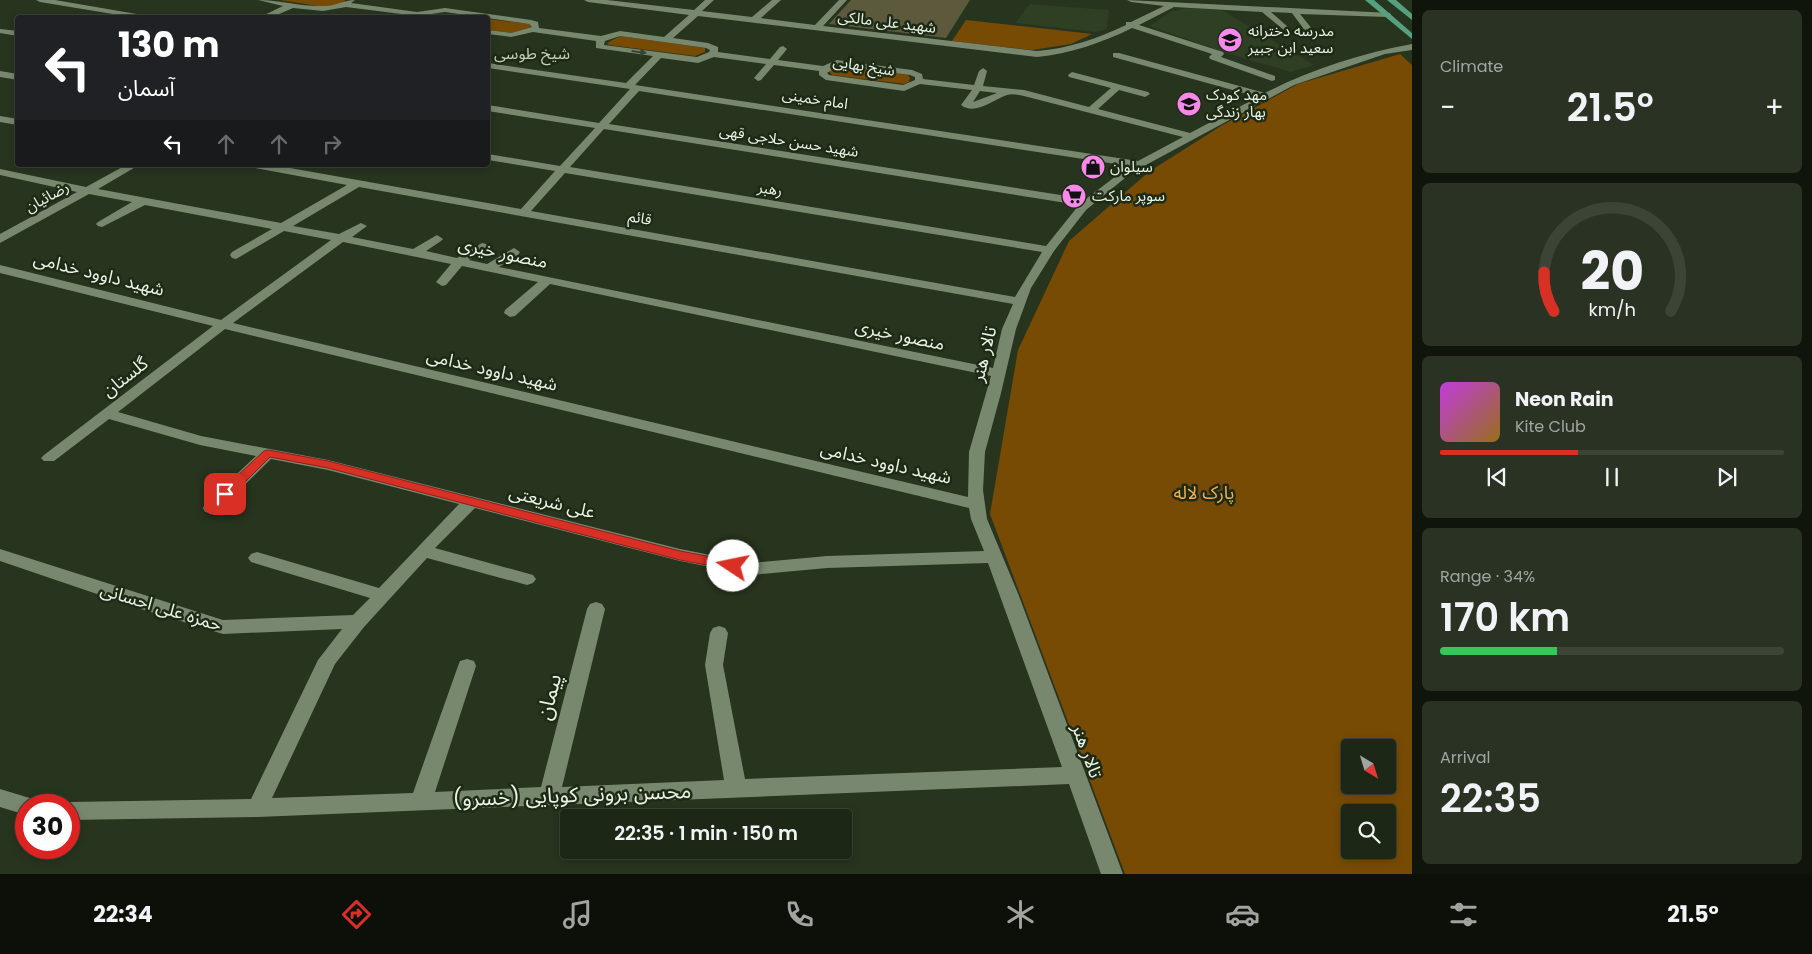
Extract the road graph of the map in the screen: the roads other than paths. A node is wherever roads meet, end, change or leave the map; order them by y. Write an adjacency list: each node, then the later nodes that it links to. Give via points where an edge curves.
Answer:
1 (40, 0): 24 (street)
2 (262, 0): 15 (street)
3 (443, 0): 28 (street)
4 (588, 0): 14 (street, شهید علی مالکی)
5 (710, 0): 23 (street)
6 (777, 0): 34 (street)
7 (843, 0): 38 (street)
8 (1131, 0): 16 (street)
9 (1194, 0): 18 (street)
10 (1369, 0): 31 (main road)
11 (1391, 0): 33 (main road)
12 (348, 3): 15 (street, via 328,10); 19 (street)
13 (395, 3): 19 (street)
14 (635, 3): 23 (street, شهید علی مالکی)
15 (294, 4): 25 (street)
16 (1173, 4): 18 (street); 36 (street, شهید علی مالکی)
17 (476, 6): 22 (street)
18 (1201, 7): 20 (street)
19 (382, 10): 26 (street); 27 (street)
20 (1264, 10): 21 (street); 39 (street)
21 (1294, 11): 31 (street); 40 (street)
22 (465, 12): 29 (street, via 445,10); 30 (street)
23 (696, 13): 34 (street, شهید علی مالکی); 47 (street)
24 (137, 15)
25 (269, 15)
26 (373, 15)
27 (410, 15)
28 (417, 15)
29 (420, 15)
30 (485, 15)
31 (1386, 15): 46 (main road)
32 (490, 16): 37 (street)
33 (1412, 18)
34 (754, 20): 38 (street, شهید علی مالکی)
35 (627, 24): 45 (street)
36 (1129, 24): 38 (street, شهید علی مالکی, via 1112,35 1051,54); 63 (street, via 1220,54 1213,57)
37 (536, 25): 44 (street, شیخ بهایی); 49 (street, شیخ بهایی)
38 (817, 28)
39 (1285, 29)
40 (1309, 30)
41 (0, 31): 43 (street)
42 (490, 32): 44 (street, شیخ بهایی)
43 (15, 34)
44 (517, 34): 48 (street, via 517,38)
45 (611, 35): 47 (street, via 620,33); 49 (street)
46 (1412, 38)
47 (666, 40): 53 (street, via 708,46 715,49)
48 (508, 43)
49 (597, 45): 54 (street, شیخ بهایی, one-way to 54)
50 (1412, 47): 70 (street, تالار هنر, via 1355,60 1290,82)
51 (1133, 48): 70 (street, via 1112,54)
52 (783, 49): 55 (street)
53 (713, 54): 54 (street, شیخ بهایی, via 698,60); 55 (street, شیخ بهایی)
54 (659, 55): 65 (street)
55 (773, 62): 57 (street, شیخ بهایی); 62 (street)
56 (490, 65): 65 (street, امام خمینی)
57 (824, 69): 64 (street, via 837,63 878,64 912,73 919,76); 64 (street, شیخ بهایی, via 822,73 826,78 865,87 904,88)
58 (983, 71): 66 (street)
59 (0, 74): 61 (street)
60 (1072, 75): 67 (street)
61 (15, 76)
62 (758, 78)
63 (1272, 78)
64 (919, 81): 66 (street, شیخ بهایی)
65 (633, 86): 73 (street); 76 (street, امام خمینی)
66 (978, 87): 68 (street, شیخ بهایی); 68 (street, via 966,105 977,105)
67 (1116, 87): 69 (street); 72 (street)
68 (1008, 91): 72 (street, شیخ بهایی)
69 (1145, 94)
70 (1265, 96): 74 (street, تالار هنر)
71 (490, 108): 73 (street, شهید حسن حلاجی قهی)
72 (1091, 110): 74 (street, شیخ بهایی)
73 (601, 126): 79 (street); 84 (street, شهید حسن حلاجی قهی)
74 (1190, 136): 76 (street, تالار هنر)
75 (490, 157): 79 (street, رهبر)
76 (1138, 164): 84 (street, تالار هنر)
77 (131, 167): 82 (street, رضائیان)
78 (266, 167): 81 (street, قائم)
79 (563, 170): 85 (street); 93 (street, رهبر)
80 (0, 172): 82 (street, منصور خیری)
81 (357, 183): 85 (street, قائم); 87 (street)
82 (89, 191): 83 (street, منصور خیری); 90 (street, رضائیان)
83 (145, 200): 86 (street); 87 (street, منصور خیری)
84 (1087, 203): 93 (street, تالار هنر)
85 (523, 213): 102 (street, قائم)
86 (102, 224)
87 (282, 226): 89 (street, منصور خیری); 96 (street)
88 (361, 226): 89 (street, گلستان)
89 (342, 238): 95 (street, منصور خیری); 104 (street, گلستان)
90 (0, 239)
91 (437, 239): 95 (street)
92 (482, 247): 97 (street)
93 (1049, 250): 102 (street, تالار هنر)
94 (514, 252): 98 (street)
95 (415, 253): 97 (street, منصور خیری)
96 (236, 255)
97 (459, 262): 98 (street, منصور خیری); 101 (street)
98 (489, 268): 100 (street, منصور خیری)
99 (0, 269): 104 (street, شهید داوود خدامی)
100 (548, 280): 103 (street); 105 (street, منصور خیری)
101 (442, 282)
102 (1019, 302): 105 (street, تالار هنر)
103 (510, 313)
104 (223, 324): 106 (street, گلستان); 110 (street, شهید داوود خدامی)
105 (998, 373): 110 (street, تالار هنر, via 977,452)
106 (108, 414): 107 (street, علی شریعتی, via 200,440); 108 (street, گلستان)
107 (268, 453): 109 (street, علی شریعتی); 111 (street)
108 (49, 458)
109 (471, 502): 112 (street); 114 (street, علی شریعتی, via 680,555 751,569 827,562)
110 (977, 504): 114 (street, تالار هنر, via 979,520)
111 (211, 508)
112 (423, 551): 116 (street); 117 (street)
113 (0, 555): 119 (street, حمزه علی احسانی, via 223,627)
114 (994, 557): 122 (street, تالار هنر)
115 (257, 558): 117 (street)
116 (527, 579)
117 (383, 595): 119 (street)
118 (596, 609): 124 (street, پیمان)
119 (358, 622): 128 (street, via 327,660)
120 (719, 633): 123 (street, via 714,665)
121 (468, 666): 126 (street)
122 (1076, 775): 123 (street, محسن برونی کوپایی (خسرو)); 130 (street, تالار هنر)
123 (736, 789): 124 (street, محسن برونی کوپایی (خسرو))
124 (549, 796): 126 (street, محسن برونی کوپایی (خسرو))
125 (0, 798): 127 (street)
126 (421, 801): 128 (street, محسن برونی کوپایی (خسرو))
127 (15, 803)
128 (257, 808): 129 (street, محسن برونی کوپایی (خسرو))
129 (80, 811)
130 (1112, 874)

